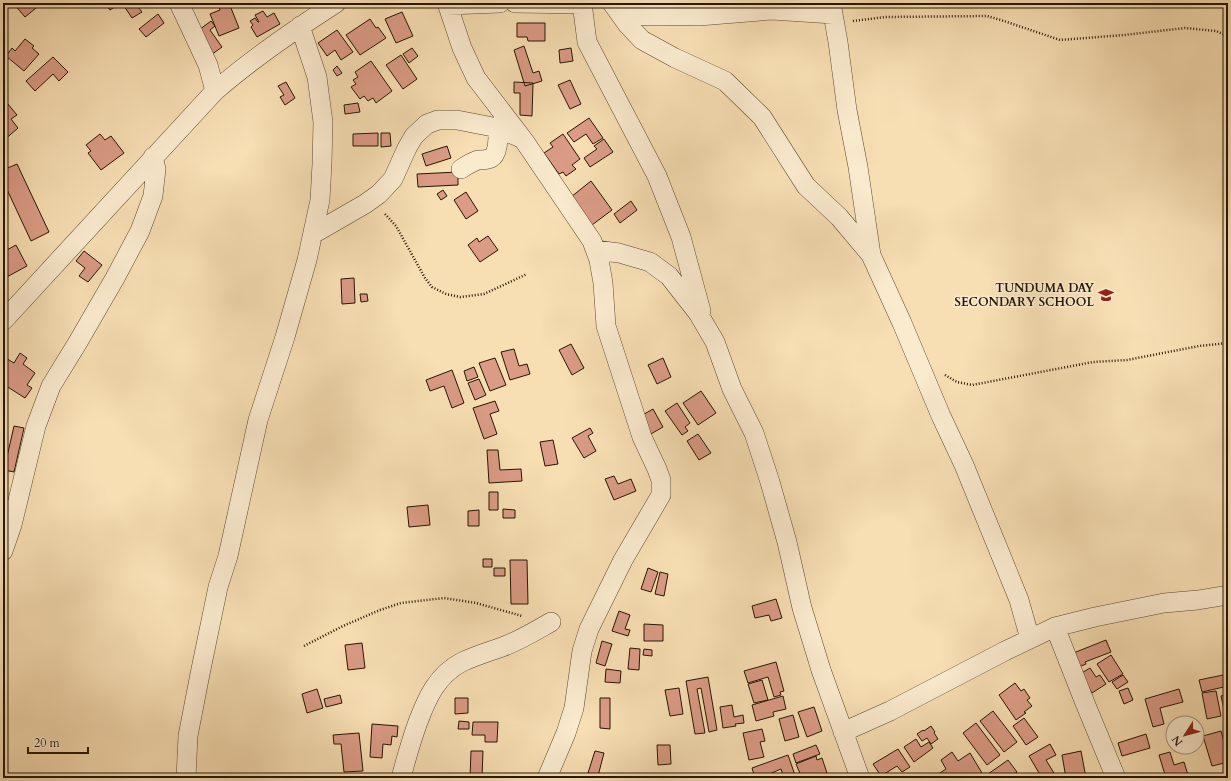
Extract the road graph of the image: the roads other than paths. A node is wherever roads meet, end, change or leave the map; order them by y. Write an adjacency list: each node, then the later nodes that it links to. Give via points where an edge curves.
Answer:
1 (179, 3): 10 (street, via 208,65)
2 (336, 3): 9 (street)
3 (500, 3): 5 (street)
4 (516, 3): 6 (street)
5 (447, 4): 12 (street, via 462,48 476,78)
6 (582, 4): 19 (street, via 587,42 657,176 681,237)
7 (617, 9): 8 (street, via 699,16 772,10); 17 (street, via 642,40 725,81 762,117 806,186 839,217)
8 (833, 13): 17 (street)
9 (300, 26): 10 (street, via 241,68); 15 (street, via 317,77 323,122 320,200)
10 (215, 91): 13 (street)
11 (498, 128): 12 (street); 14 (street, via 495,154 490,159 474,161); 15 (street, via 457,120 438,120 427,124 414,136 393,179 379,194)
12 (522, 138): 16 (street)
13 (153, 157): 18 (street); 20 (street, via 156,169 153,196 115,278 51,386 36,426 12,525)
14 (461, 169)
15 (313, 234): 26 (street, via 285,337 258,420 228,556 218,587 188,736)
16 (596, 250): 19 (street, via 619,253 650,262 670,276); 28 (street, via 603,283 606,326 642,437 661,480 661,495 623,560 589,629 582,651 574,708)
17 (871, 254): 24 (street, via 964,465 1019,600)
18 (3, 321)
19 (705, 325): 25 (street, via 715,342 732,389 754,433 785,535 802,608)
20 (3, 551)
21 (1228, 595): 23 (street, via 1164,603)
22 (551, 622): 27 (street, via 515,642 461,662 437,682 411,742)
23 (1055, 627): 24 (street); 30 (street)
24 (1030, 639): 25 (street, via 890,711)
25 (843, 732): 29 (street)
26 (186, 778)
27 (402, 778)
28 (547, 778)
29 (860, 778)
30 (1116, 778)

